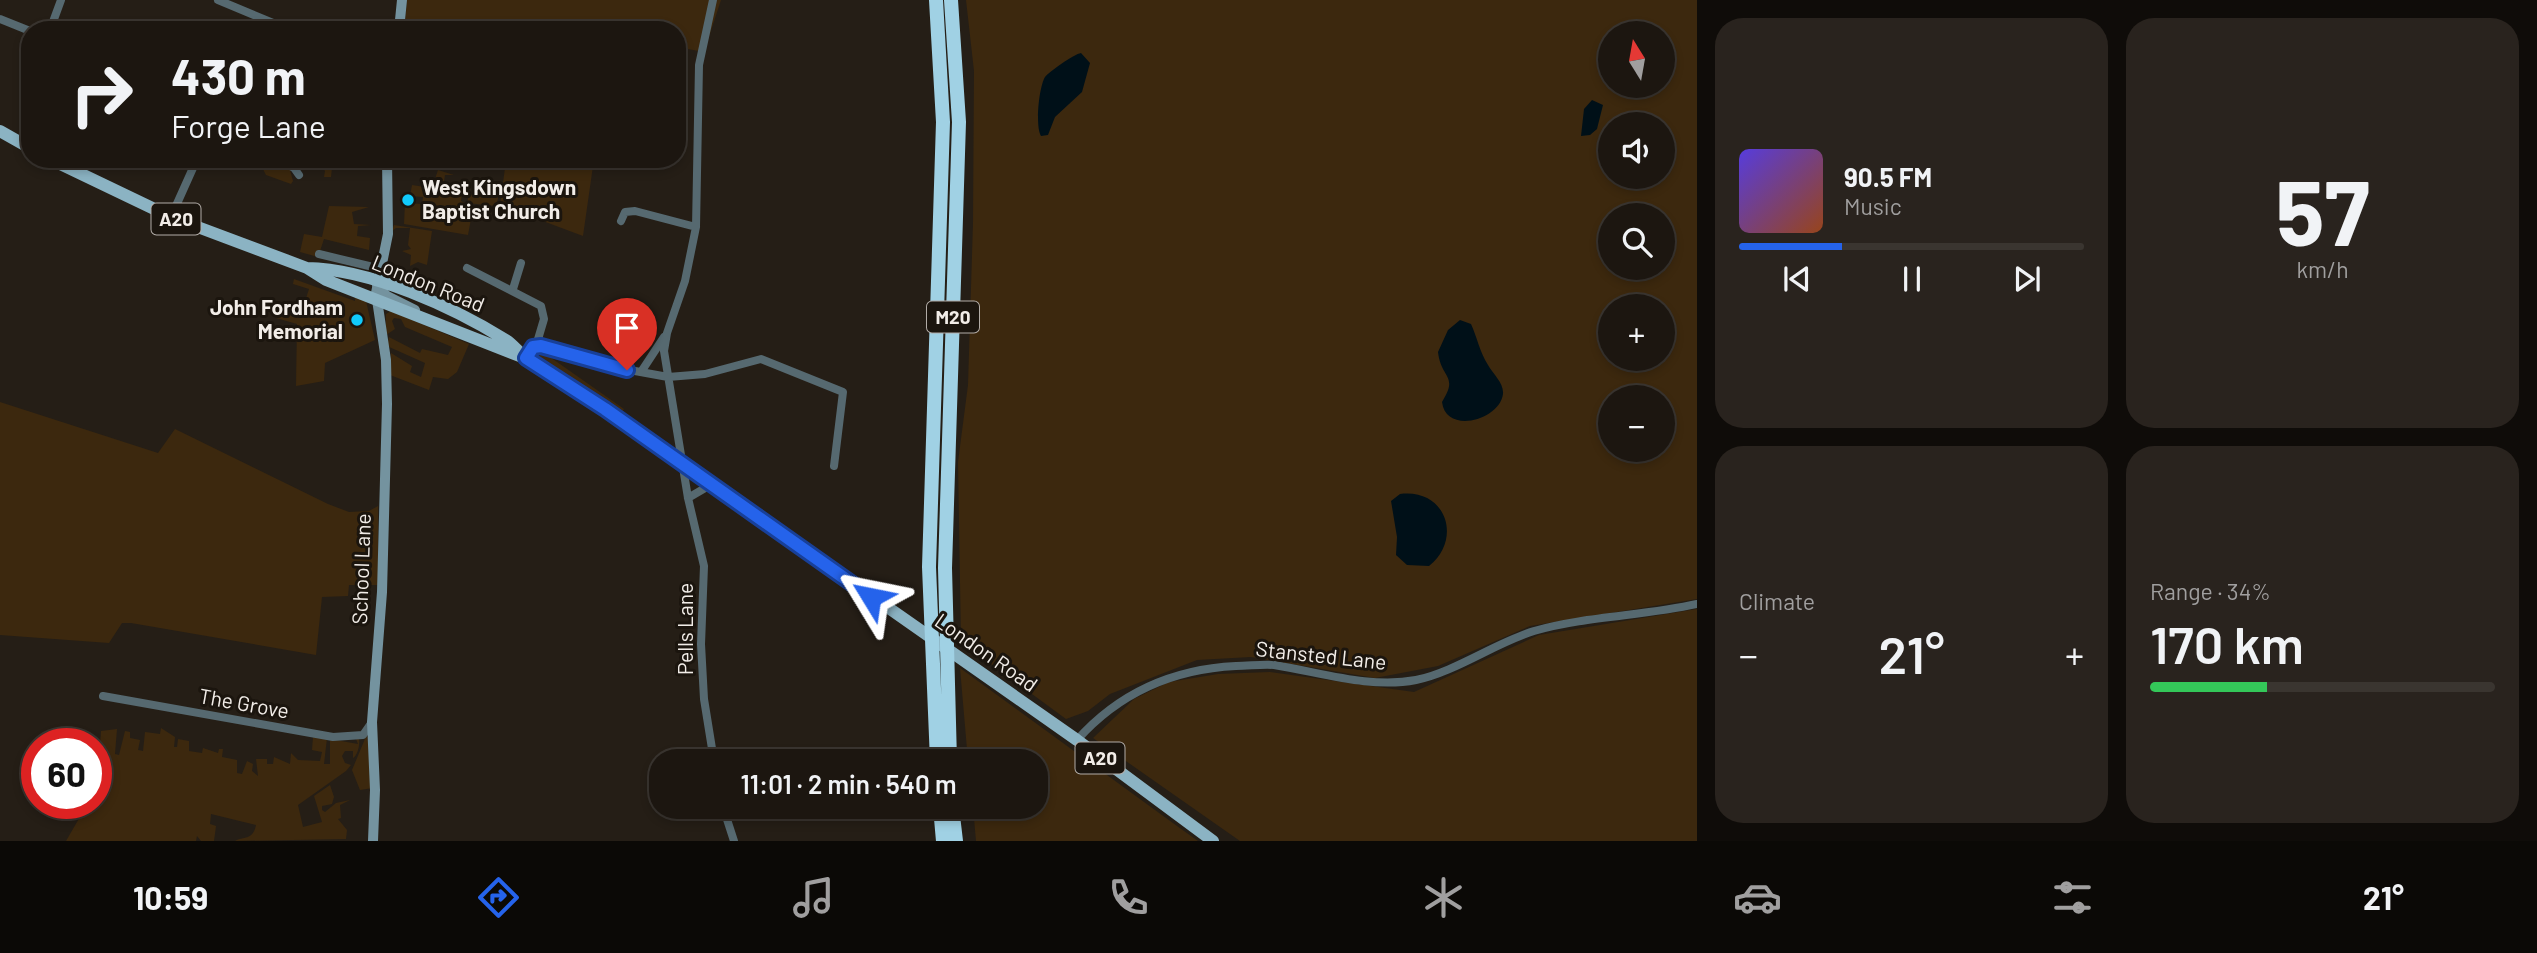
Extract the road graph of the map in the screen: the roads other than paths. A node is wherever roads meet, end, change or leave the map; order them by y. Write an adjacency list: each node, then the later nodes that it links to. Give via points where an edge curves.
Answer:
1 (61, 0): 7 (street)
2 (218, 0): 8 (street)
3 (402, 0): 9 (street)
4 (713, 0): 21 (street, via 699,65)
5 (936, 0): 42 (highway, M20, via 943,122 929,567)
6 (951, 0): 43 (highway, M20, via 959,122 944,635)
7 (53, 21)
8 (268, 21)
9 (400, 21)
10 (1, 23): 11 (street)
11 (21, 29)
12 (0, 131): 13 (main road)
13 (21, 143)
14 (69, 168): 19 (main road, London Road / A20)
15 (193, 168): 19 (street)
16 (294, 168): 18 (street)
17 (387, 168): 27 (street, via 388,234)
18 (299, 175)
19 (171, 217): 23 (main road, London Road / A20, via 307,268)
20 (621, 221): 21 (street, via 625,212)
21 (696, 227): 28 (street, via 685,281)
22 (522, 263): 26 (street)
23 (323, 265): 24 (street); 27 (main road, London Road / A20)
24 (369, 266)
25 (467, 268): 26 (street, via 481,279)
26 (513, 289): 29 (street, via 543,309)
27 (377, 290): 30 (main road, London Road / A20, via 426,318); 30 (main road, London Road / A20, via 471,321 509,342); 39 (street, School Lane, via 387,404 382,604)
28 (667, 333): 31 (street); 32 (street, Pells Lane, via 664,358)
29 (536, 346): 30 (street); 31 (street)
30 (526, 358): 33 (main road, London Road / A20)
31 (641, 372): 32 (street)
32 (668, 377): 33 (street, Pells Lane); 34 (street, via 705,374 761,359 843,393)
33 (684, 464): 35 (main road, London Road / A20); 36 (street, Pells Lane)
34 (834, 466)
35 (712, 484): 36 (street); 40 (main road, London Road / A20)
36 (688, 498): 41 (street, Pells Lane, via 704,566 701,645)
37 (1697, 604): 40 (street, Stansted Lane, via 1534,632 1418,680 1381,683 1269,665 1191,671 1128,696)
38 (103, 696): 39 (street, The Grove, via 333,737 363,735)
39 (372, 722): 47 (street, School Lane)
40 (1077, 740): 51 (main road, London Road / A20)
41 (712, 749)
42 (936, 749)
43 (949, 749)
44 (727, 819): 48 (street)
45 (941, 819): 49 (highway)
46 (953, 819): 50 (highway)
47 (373, 841)
48 (734, 841)
49 (943, 841)
50 (956, 841)
51 (1213, 841)

